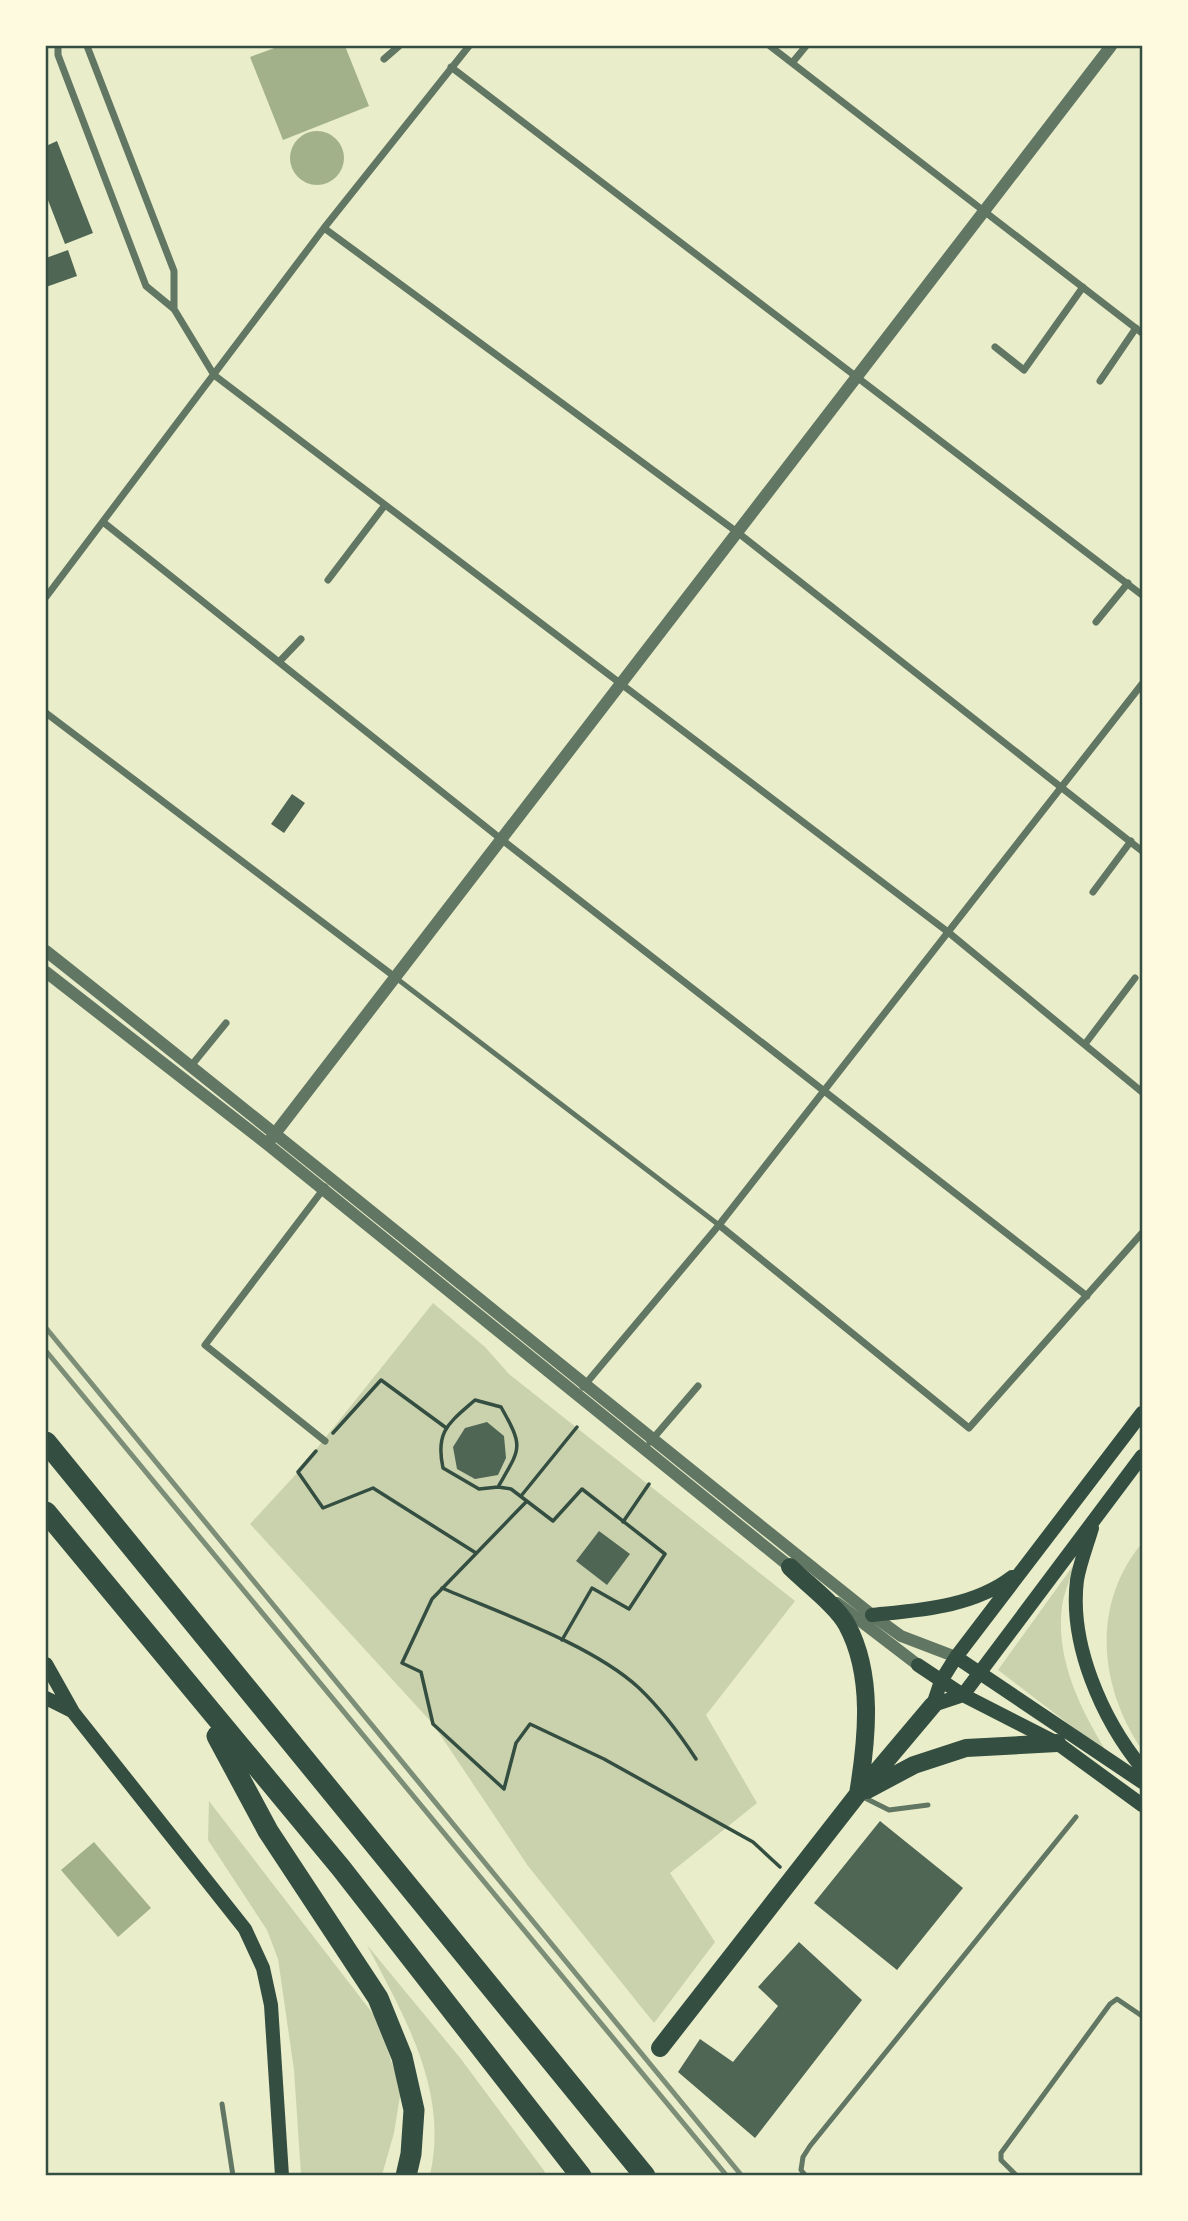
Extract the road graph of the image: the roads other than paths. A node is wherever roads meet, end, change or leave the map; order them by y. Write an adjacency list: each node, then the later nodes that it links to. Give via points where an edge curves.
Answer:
1 (58, 46): 14 (street, via 146,286)
2 (87, 46): 14 (street, via 174,271)
3 (399, 46): 8 (street)
4 (469, 46): 10 (street)
5 (771, 46): 9 (street)
6 (806, 46): 9 (street)
7 (1111, 46): 11 (street)
8 (384, 59)
9 (792, 62): 11 (street)
10 (451, 67): 12 (street); 18 (street)
11 (985, 209): 13 (street); 18 (street)
12 (324, 228): 17 (street); 22 (street)
13 (1083, 286): 15 (street); 16 (street, via 1024,369)
14 (174, 309): 17 (street)
15 (1139, 330): 19 (street)
16 (995, 347)
17 (214, 375): 20 (street); 21 (street)
18 (858, 375): 22 (street); 24 (street)
19 (1100, 381)
20 (385, 505): 23 (street); 30 (street)
21 (103, 522): 26 (street); 29 (street)
22 (737, 532): 30 (street); 33 (street)
23 (328, 580)
24 (1128, 583): 25 (street); 27 (street)
25 (1143, 595)
26 (46, 597)
27 (1096, 622)
28 (301, 639): 29 (street)
29 (279, 662): 34 (street)
30 (621, 683): 34 (street); 38 (street)
31 (1143, 684): 33 (street)
32 (46, 713): 41 (street)
33 (1062, 786): 35 (street); 38 (street)
34 (501, 839): 41 (street); 46 (street)
35 (1131, 841): 36 (street); 37 (street)
36 (1142, 851)
37 (1093, 892)
38 (948, 932): 44 (street); 46 (street)
39 (46, 951): 45 (street)
40 (46, 972): 49 (street)
41 (395, 977): 48 (street); 52 (lane)
42 (1136, 978): 44 (street)
43 (226, 1023): 45 (street)
44 (1084, 1044): 47 (street)
45 (191, 1066): 48 (street)
46 (825, 1090): 52 (street); 54 (street)
47 (1143, 1091)
48 (276, 1132): 49 (street); 50 (street)
49 (267, 1144): 51 (street)
50 (332, 1177): 51 (street); 55 (street)
51 (323, 1189): 57 (street); 59 (street, via 205,1345)
52 (719, 1226): 54 (street, via 969,1428); 55 (street)
53 (1143, 1233): 54 (street)
54 (1087, 1296)
55 (586, 1385): 57 (street); 61 (street)
56 (698, 1386): 61 (street)
57 (576, 1396): 61 (street)
58 (1143, 1413): 65 (main road)
59 (325, 1441)
60 (46, 1442): 92 (highway)
61 (648, 1445): 66 (street); 67 (street)
62 (1143, 1456): 64 (main road)
63 (46, 1511): 75 (highway)
64 (1096, 1517): 71 (main road); 79 (main road, via 1077,1579 1076,1627 1096,1687 1127,1749)
65 (1027, 1565): 67 (main road, via 1000,1587 971,1598 939,1608); 68 (main road)
66 (790, 1567): 70 (street); 81 (main road, via 846,1623 862,1666 866,1750)
67 (872, 1615): 68 (street, via 901,1636)
68 (956, 1657): 71 (main road); 72 (main road)
69 (46, 1664): 77 (main road)
70 (918, 1665): 72 (main road)
71 (979, 1673): 73 (main road); 80 (main road)
72 (942, 1681): 73 (main road); 76 (main road)
73 (963, 1695): 76 (main road); 78 (main road)
74 (46, 1698): 77 (main road)
75 (198, 1700): 90 (highway, via 268,1830 378,1998 402,2057 414,2110); 91 (highway, via 341,1868)
76 (933, 1705): 81 (main road)
77 (73, 1712): 89 (main road, via 245,1929 263,1968 271,2005)
78 (1057, 1743): 81 (main road, via 966,1748 914,1765); 83 (main road)
79 (1143, 1768)
80 (1143, 1782)
81 (858, 1794): 82 (lane, via 889,1810); 86 (main road)
82 (928, 1805)
83 (1143, 1805)
84 (1076, 1817): 93 (lane, via 810,2146 801,2170)
85 (1143, 2016): 94 (lane, via 1117,1999 1110,2004 1001,2153 1001,2160)
86 (660, 2048)
87 (222, 2104): 88 (lane)
88 (233, 2175)
89 (282, 2175)
90 (406, 2175)
91 (581, 2175)
92 (645, 2175)
93 (806, 2175)
94 (1017, 2175)

